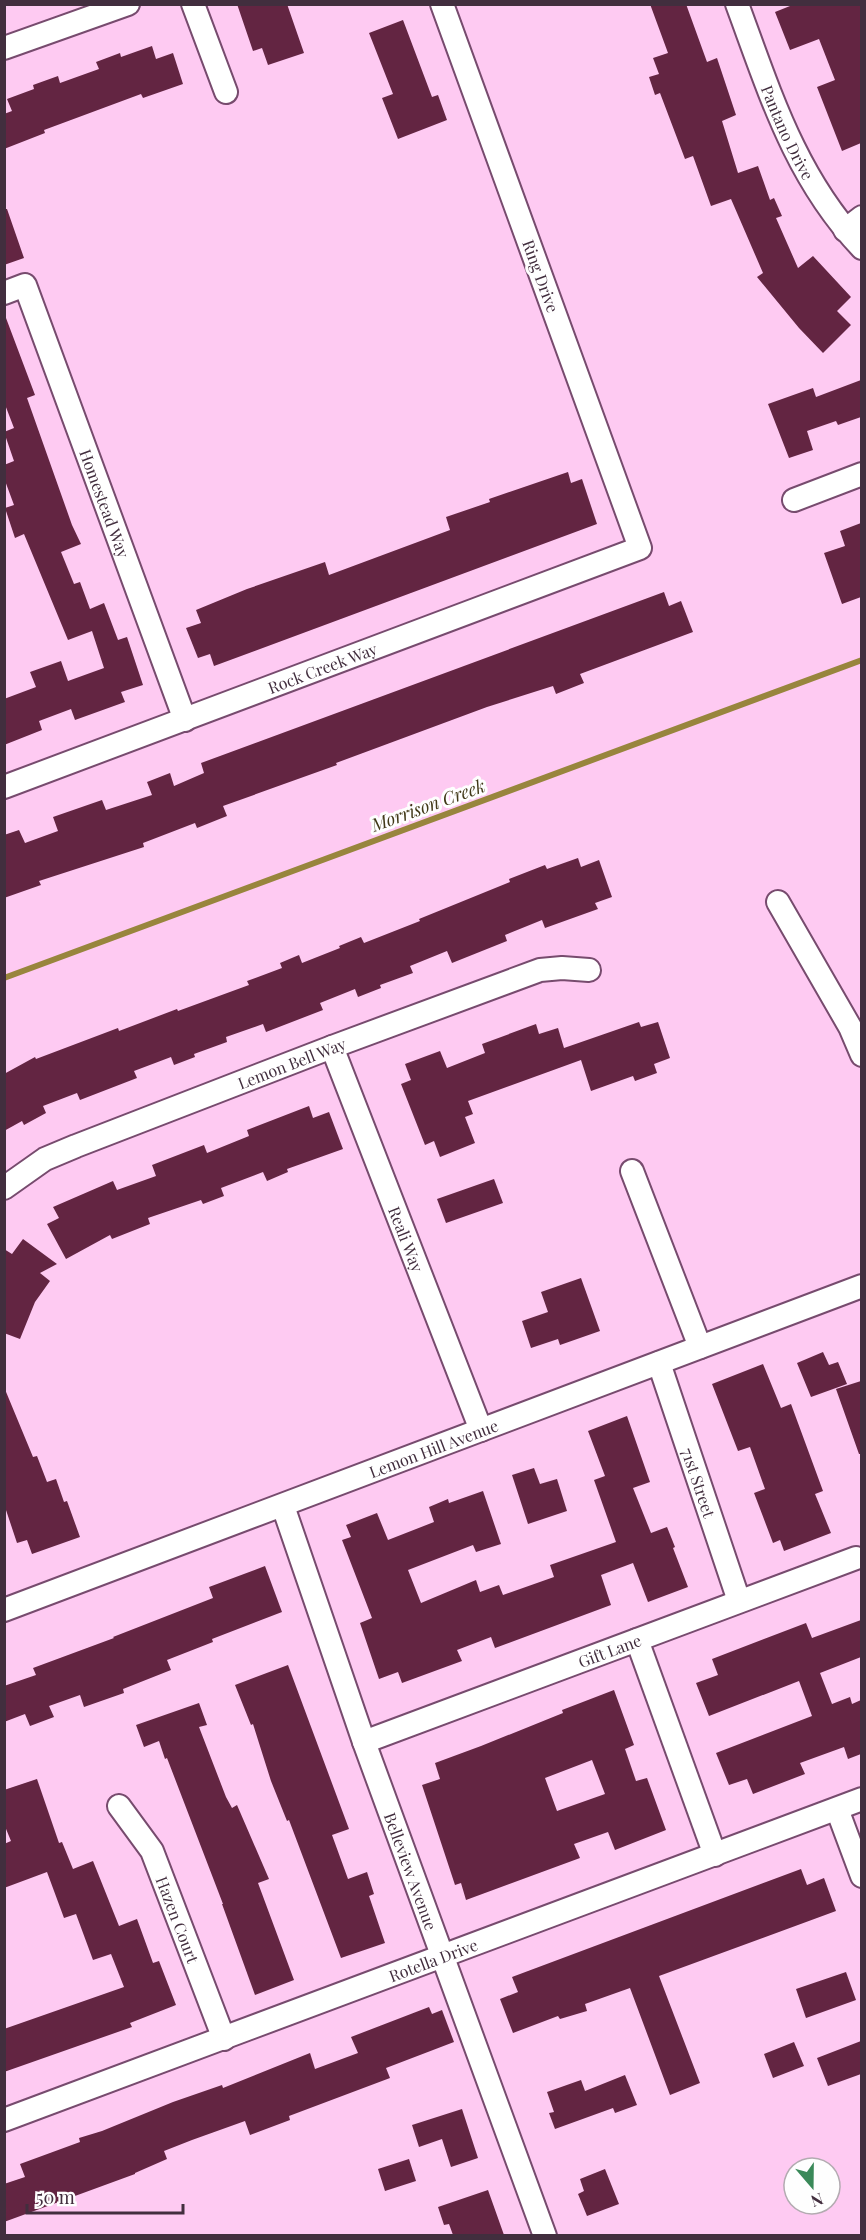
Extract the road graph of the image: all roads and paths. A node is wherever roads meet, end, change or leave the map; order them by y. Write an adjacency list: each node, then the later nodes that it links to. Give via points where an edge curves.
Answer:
1 (128, 4): 5 (street)
2 (194, 4): 6 (street)
3 (442, 4): 12 (street, Ring Drive)
4 (737, 4): 7 (street, Pantano Drive, via 794,152 816,190)
5 (4, 48)
6 (226, 92)
7 (853, 223): 8 (street, Pantano Drive)
8 (861, 248)
9 (15, 289): 13 (street, Homestead Way)
10 (861, 474): 11 (street)
11 (794, 500)
12 (640, 549): 13 (street, Rock Creek Way)
13 (185, 720): 14 (street, Rock Creek Way)
14 (4, 787)
15 (778, 902): 18 (street, via 850,1027)
16 (589, 970): 17 (street, Lemon Bell Way, via 540,970)
17 (332, 1047): 20 (street, Lemon Bell Way, via 45,1159); 24 (street, Reali Way)
18 (861, 1055)
19 (632, 1171): 22 (street)
20 (4, 1188)
21 (861, 1286): 22 (street, Lemon Hill Avenue)
22 (700, 1347): 23 (street, Lemon Hill Avenue)
23 (659, 1363): 24 (street, Lemon Hill Avenue); 27 (street, 71st Street)
24 (481, 1430): 25 (street, Lemon Hill Avenue)
25 (283, 1506): 28 (street, Lemon Hill Avenue); 30 (street, Belleview Avenue)
26 (856, 1557): 27 (street, Gift Lane)
27 (739, 1601): 29 (street, Gift Lane)
28 (4, 1610)
29 (637, 1640): 30 (street, Gift Lane); 34 (street)
30 (364, 1742): 36 (street, Belleview Avenue)
31 (861, 1800): 33 (street, Rotella Drive)
32 (119, 1806): 37 (street, Hazen Court, via 152,1851)
33 (837, 1809): 34 (street, Rotella Drive); 35 (street)
34 (715, 1855): 36 (street, Rotella Drive)
35 (861, 1876)
36 (443, 1957): 37 (street, Rotella Drive); 39 (street, Belleview Avenue)
37 (224, 2038): 38 (street, Rotella Drive)
38 (4, 2120)
39 (545, 2235)

